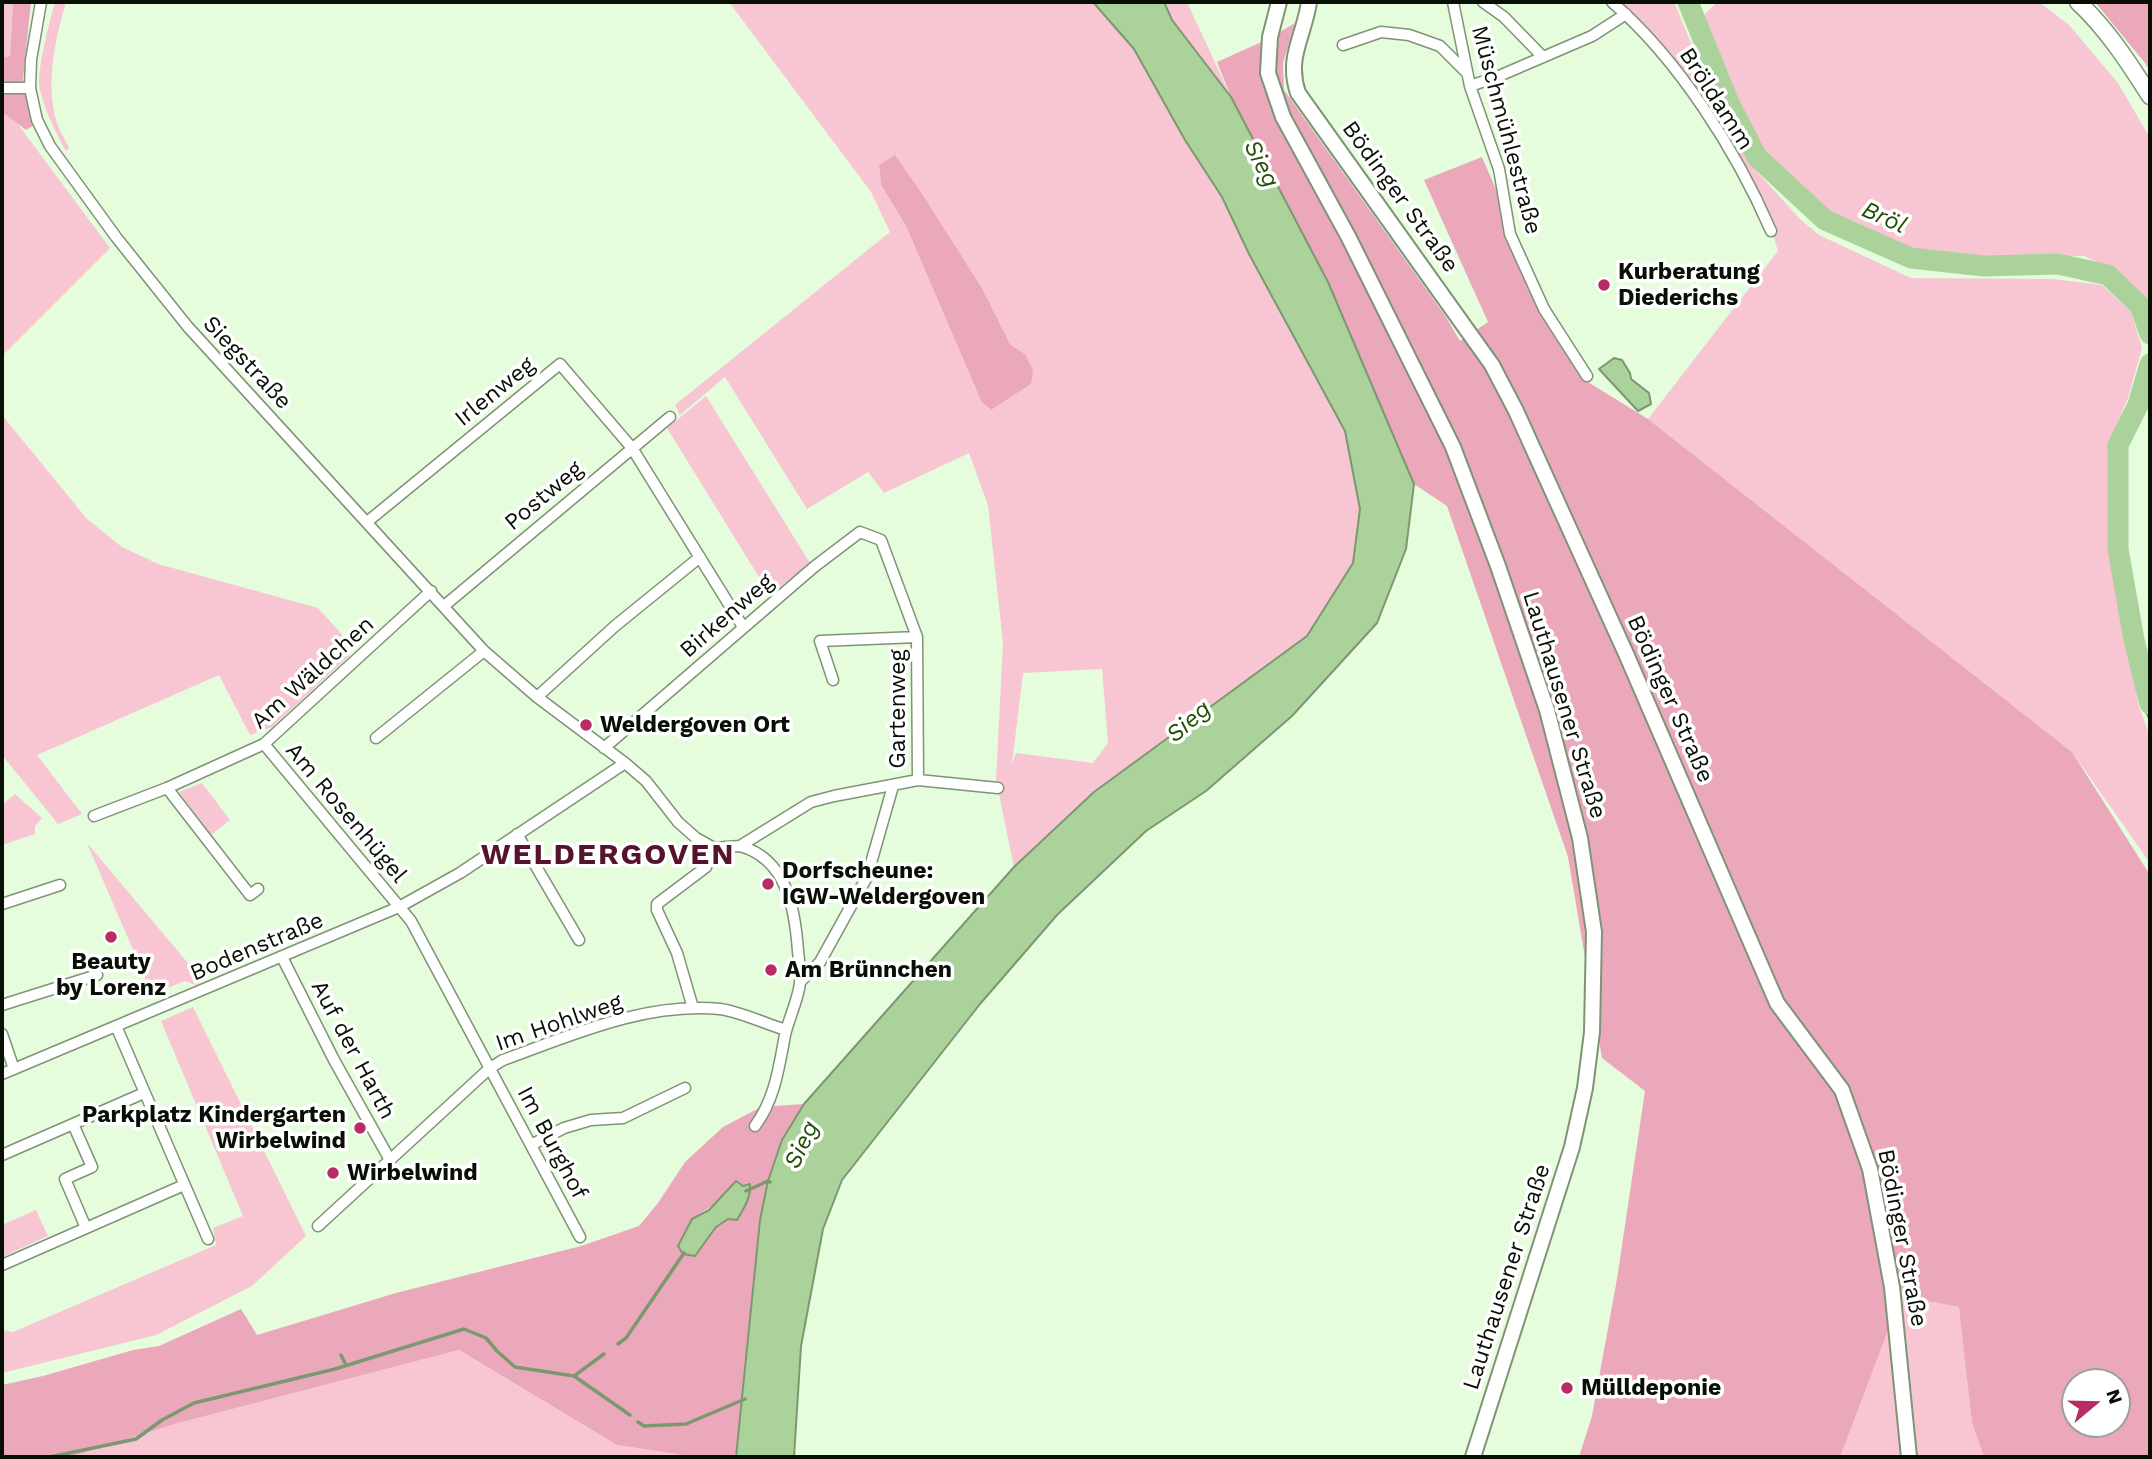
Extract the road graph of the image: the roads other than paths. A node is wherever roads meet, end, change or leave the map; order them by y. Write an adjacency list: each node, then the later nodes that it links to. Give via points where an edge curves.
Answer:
1 (41, 2): 14 (street, Siegstraße)
2 (1279, 2): 71 (street, Lauthausener Straße, via 1269,37 1268,72 1283,117 1349,238 1458,459 1554,734 1580,838 1594,932 1592,1031 1572,1147)
3 (1309, 2): 72 (street, Bödinger Straße, via 1293,62 1298,93 1493,365 1627,656 1777,1003 1842,1090 1870,1169 1892,1287)
4 (1452, 2): 11 (street, Müschmühlestraße)
5 (1483, 2): 10 (street)
6 (1612, 2): 8 (street, Bröldamm)
7 (2078, 2): 15 (main road, via 2131,64)
8 (1626, 14): 10 (street, via 1592,36); 16 (street, Bröldamm, via 1670,62 1706,112)
9 (1343, 45): 11 (street, via 1381,32 1409,35 1440,46)
10 (1542, 56): 12 (street)
11 (1466, 72): 12 (street, Müschmühlestraße)
12 (1470, 86): 17 (street, Müschmühlestraße, via 1499,169 1510,234 1544,309)
13 (2, 88): 14 (street)
14 (30, 88): 20 (street, Siegstraße, via 37,120 50,146 116,237 188,327)
15 (2150, 96)
16 (1771, 231)
17 (1587, 376)
18 (670, 417): 19 (street, Postweg)
19 (632, 448): 20 (street, Irlenweg, via 560,364); 22 (street, Irlenweg); 24 (street, Postweg)
20 (367, 522): 23 (street, Siegstraße)
21 (881, 540): 25 (street, Birkenweg, via 860,532); 26 (street, Gartenweg)
22 (700, 557): 25 (street, Irlenweg); 29 (street)
23 (431, 591): 24 (street, Siegstraße); 31 (street, Am Wäldchen)
24 (444, 606): 27 (street, Siegstraße)
25 (743, 627): 32 (street, Birkenweg)
26 (917, 637): 28 (street, Gartenweg, via 820,641); 34 (street, Gartenweg)
27 (484, 651): 29 (street, Siegstraße); 30 (street)
28 (833, 680)
29 (537, 697): 32 (street, Siegstraße)
30 (376, 738)
31 (264, 744): 36 (street, Am Wäldchen); 45 (street, Am Rosenhügel)
32 (604, 748): 33 (street, Siegstraße)
33 (625, 763): 39 (street, Bodenstraße); 41 (street, Siegstraße, via 646,781 678,822)
34 (918, 780): 35 (street); 37 (street)
35 (893, 786): 40 (street, via 811,802); 49 (street, via 867,877 820,962)
36 (167, 788): 38 (street, Am Wäldchen); 43 (street, via 250,895)
37 (998, 788)
38 (94, 816)
39 (517, 834): 45 (street, Bodenstraße); 46 (street)
40 (740, 846): 41 (street); 49 (street, via 766,858 794,909)
41 (714, 848): 51 (street, via 706,867 657,904)
42 (60, 885): 44 (street)
43 (258, 889)
44 (2, 904)
45 (399, 907): 47 (street, Bodenstraße); 55 (street, Am Rosenhügel, via 411,921)
46 (579, 940)
47 (282, 957): 52 (street, Bodenstraße); 64 (street, Auf der Harth)
48 (97, 975): 50 (street)
49 (800, 982): 53 (street)
50 (2, 1004)
51 (693, 1008): 53 (street, Im Hohlweg, via 723,1010); 55 (street, Im Hohlweg, via 604,1023)
52 (116, 1026): 56 (street, Bodenstraße); 59 (street)
53 (786, 1030): 61 (street, via 771,1099)
54 (2, 1034): 56 (street)
55 (490, 1068): 62 (street, Im Burghof); 64 (street, Im Hohlweg)
56 (14, 1069): 57 (street, Bodenstraße)
57 (2, 1074)
58 (685, 1088): 62 (street, via 623,1118 573,1125)
59 (144, 1093): 60 (street); 65 (street)
60 (73, 1124): 63 (street); 67 (street, via 92,1167 65,1179)
61 (755, 1126)
62 (531, 1145): 68 (street, Im Burghof)
63 (2, 1155)
64 (390, 1160): 66 (street, Im Hohlweg)
65 (184, 1185): 67 (street); 69 (street)
66 (318, 1226)
67 (86, 1228): 70 (street)
68 (580, 1237)
69 (208, 1239)
70 (2, 1265)
71 (1473, 1457)
72 (1909, 1457)

